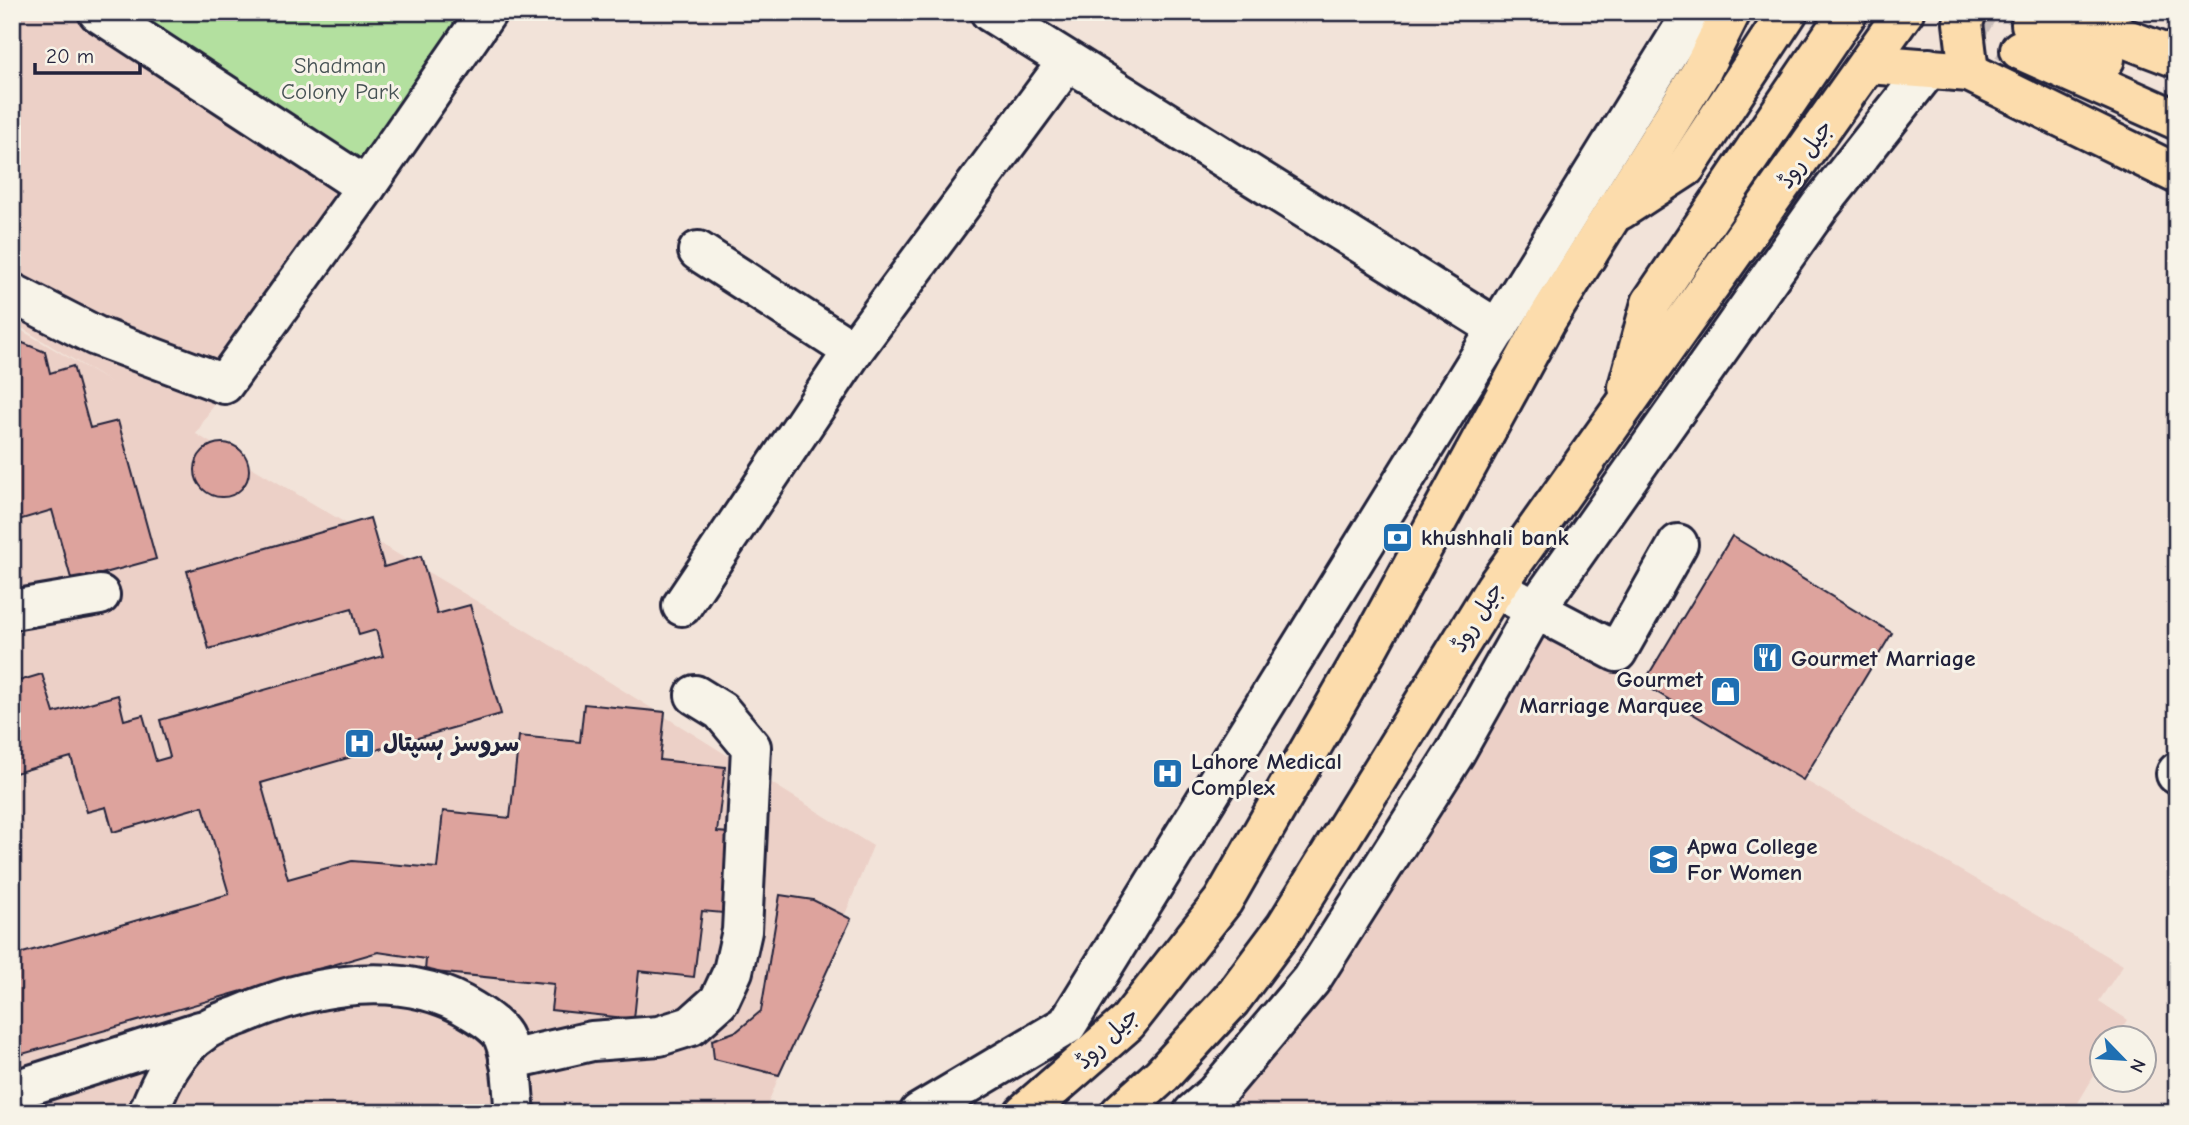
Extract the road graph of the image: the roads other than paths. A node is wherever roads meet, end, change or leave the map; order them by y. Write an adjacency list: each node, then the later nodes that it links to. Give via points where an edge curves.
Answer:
1 (98, 12): 21 (street)
2 (487, 12): 21 (street)
3 (989, 12): 13 (street)
4 (1693, 12): 25 (street)
5 (1706, 12): 17 (main road)
6 (1731, 12): 17 (main road, جیل روڈ)
7 (1788, 12): 22 (main road, via 1686,167)
8 (1848, 12): 27 (main road, via 1651,303)
9 (1904, 12): 14 (main road, جیل روڈ)
10 (1967, 12): 16 (main road, via 1963,23)
11 (2081, 12): 12 (main road, via 2123,38)
12 (2177, 58)
13 (1067, 62): 25 (street); 26 (street)
14 (1869, 64): 15 (main road); 27 (main road, جیل روڈ)
15 (1929, 68): 16 (main road); 33 (street, via 1820,206)
16 (1969, 72): 20 (main road)
17 (1695, 81): 22 (main road, جیل روڈ)
18 (2177, 91): 19 (main road, via 2025,37)
19 (2177, 120)
20 (2177, 174)
21 (366, 187): 24 (street, via 224,383 96,336)
22 (1613, 214): 41 (main road, جیل روڈ, via 1546,321 1367,650 1223,901 1127,1023)
23 (698, 251): 26 (street)
24 (12, 293)
25 (1498, 328): 40 (street, via 1067,1025)
26 (853, 351): 31 (street)
27 (1622, 411): 29 (main road, جیل روڈ)
28 (1678, 544): 33 (street, via 1618,652)
29 (1495, 587): 33 (street); 42 (main road, جیل روڈ, via 1286,926 1231,1000 1163,1075)
30 (100, 596): 32 (street)
31 (682, 606)
32 (12, 610)
33 (1535, 610): 43 (street, via 1455,753 1311,980 1215,1094)
34 (695, 695): 36 (street, via 721,712 751,747 742,931 733,971 719,1001 691,1026 659,1037 592,1041)
35 (205, 1029): 36 (street, via 318,989 384,983 460,1003 483,1017 504,1037); 37 (street); 38 (street, via 166,1072)
36 (509, 1060): 39 (street)
37 (23, 1097)
38 (148, 1113)
39 (514, 1113)
40 (919, 1113)
41 (1024, 1113)
42 (1121, 1113)
43 (1193, 1113)

